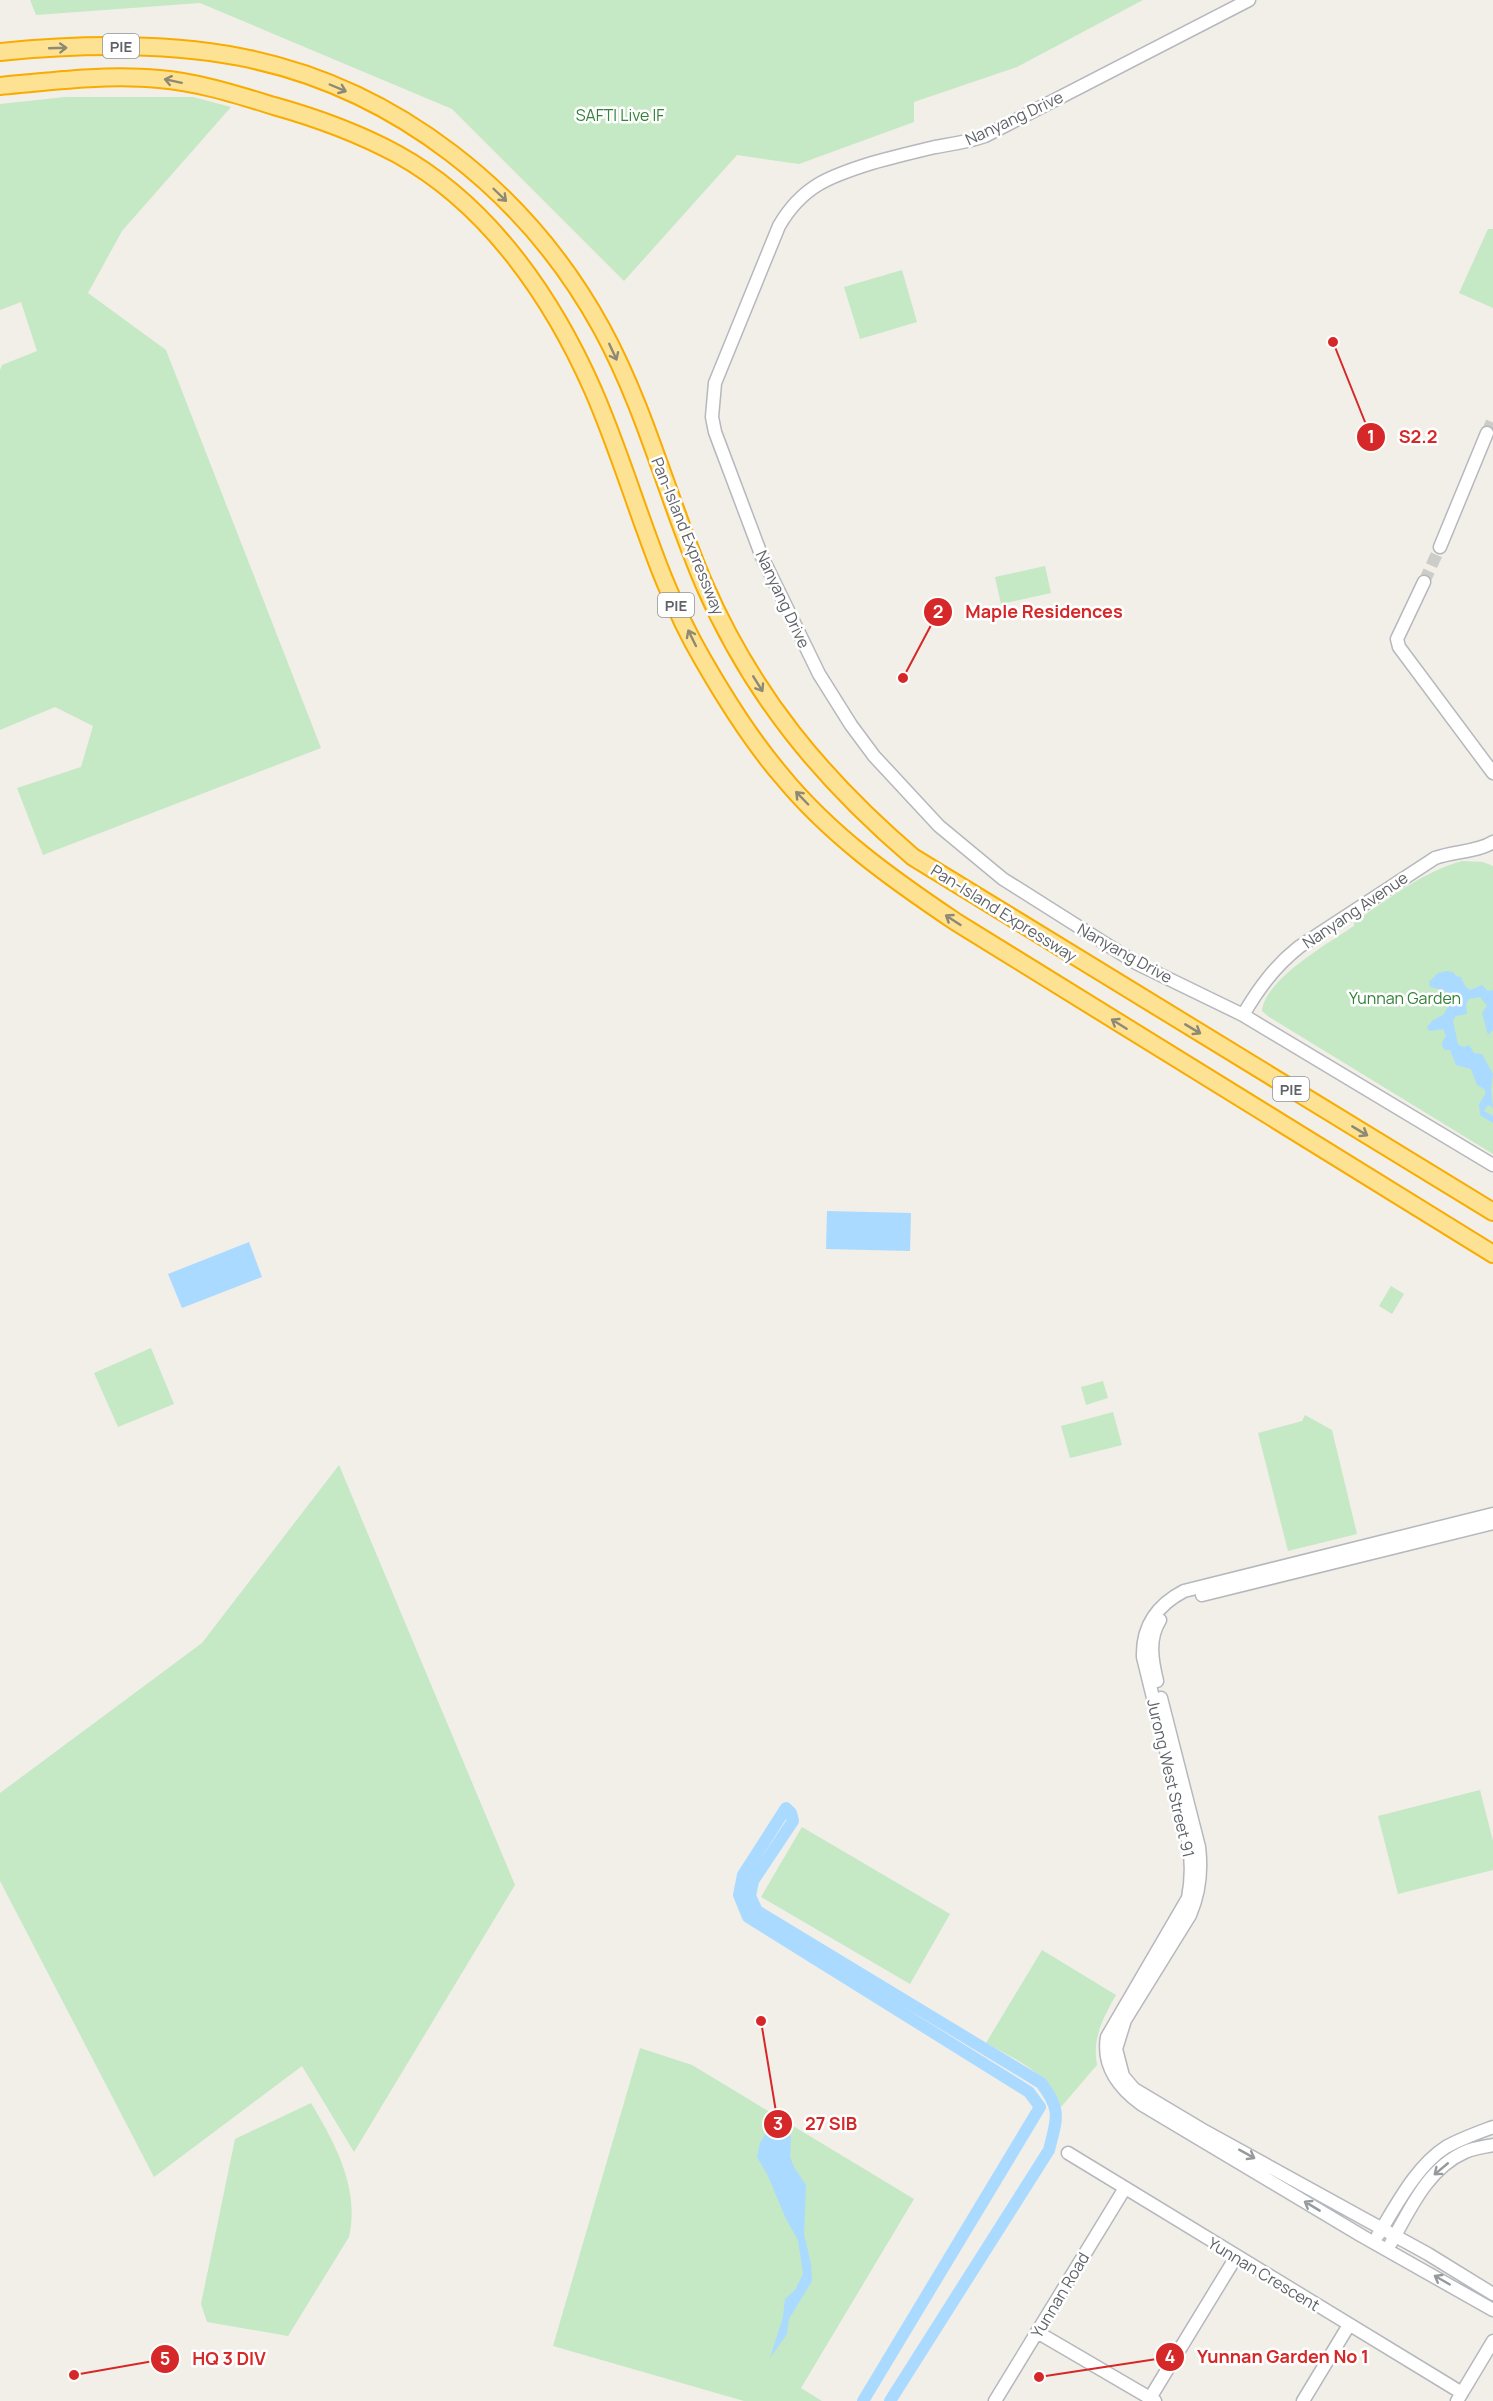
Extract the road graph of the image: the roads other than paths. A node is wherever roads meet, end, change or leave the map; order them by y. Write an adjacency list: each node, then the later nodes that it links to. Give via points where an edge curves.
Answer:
1 (1249, 0): 9 (street, Nanyang Drive, via 985,136 841,172 805,192 787,212 768,252 715,383 712,417 762,557 819,675 851,725 898,784 956,841 1003,879 1137,963)
2 (0, 52): 11 (highway, Pan-Island Expressway / PIE, one-way to 11, via 161,47 242,57 320,80 376,105 475,171 538,235 590,310 642,420 720,619 770,705 846,796 913,856)
3 (0, 86): 12 (highway, Pan-Island Expressway / PIE, one-way to 3, via 1188,1068 891,879 783,778 733,709 683,621 601,409 565,332 518,262 454,195 429,175 397,154 331,123 231,93 161,79)
4 (1487, 432): 5 (street)
5 (1440, 547)
6 (1424, 582): 7 (street, via 1397,639 1399,647)
7 (1493, 773)
8 (1493, 842): 9 (street, Nanyang Avenue, via 1484,848 1435,858 1299,947 1264,981)
9 (1243, 1014): 10 (street, Nanyang Drive)
10 (1493, 1165)
11 (1493, 1212)
12 (1493, 1253)
13 (1493, 1514): 21 (street, Jurong West Street 91, one-way to 13, via 1142,2104 1115,2079 1107,2061 1107,2037 1188,1898 1192,1878 1192,1858 1142,1641 1158,1609 1184,1591)
14 (1493, 1523): 19 (street, Jurong West Street 91, one-way to 19, via 1187,1599 1173,1605 1163,1616 1151,1644 1202,1866 1190,1915 1125,2020 1116,2049 1123,2076 1134,2089 1201,2129)
15 (1493, 2127): 19 (street, via 1436,2155 1417,2175)
16 (1493, 2145): 20 (street, one-way to 20, via 1466,2152 1444,2165 1429,2179)
17 (1068, 2153): 18 (street, Yunnan Crescent)
18 (1125, 2188): 23 (street, Yunnan Crescent); 27 (street, Yunnan Road)
19 (1382, 2229): 20 (street, Jurong West Street 91); 21 (street)
20 (1395, 2236): 22 (street); 24 (street, Jurong West Street 91)
21 (1374, 2241): 22 (street, Jurong West Street 91)
22 (1388, 2249): 25 (street, Jurong West Street 91, one-way to 22)
23 (1236, 2257): 26 (street, Yunnan Crescent); 30 (street)
24 (1493, 2294)
25 (1493, 2310)
26 (1349, 2325): 29 (street, Yunnan Crescent); 32 (street)
27 (1037, 2332): 30 (street); 31 (street, Yunnan Road)
28 (1493, 2341): 29 (street, Yunnan Crescent)
29 (1459, 2397)
30 (1153, 2399)
31 (995, 2401)
32 (1303, 2401)

